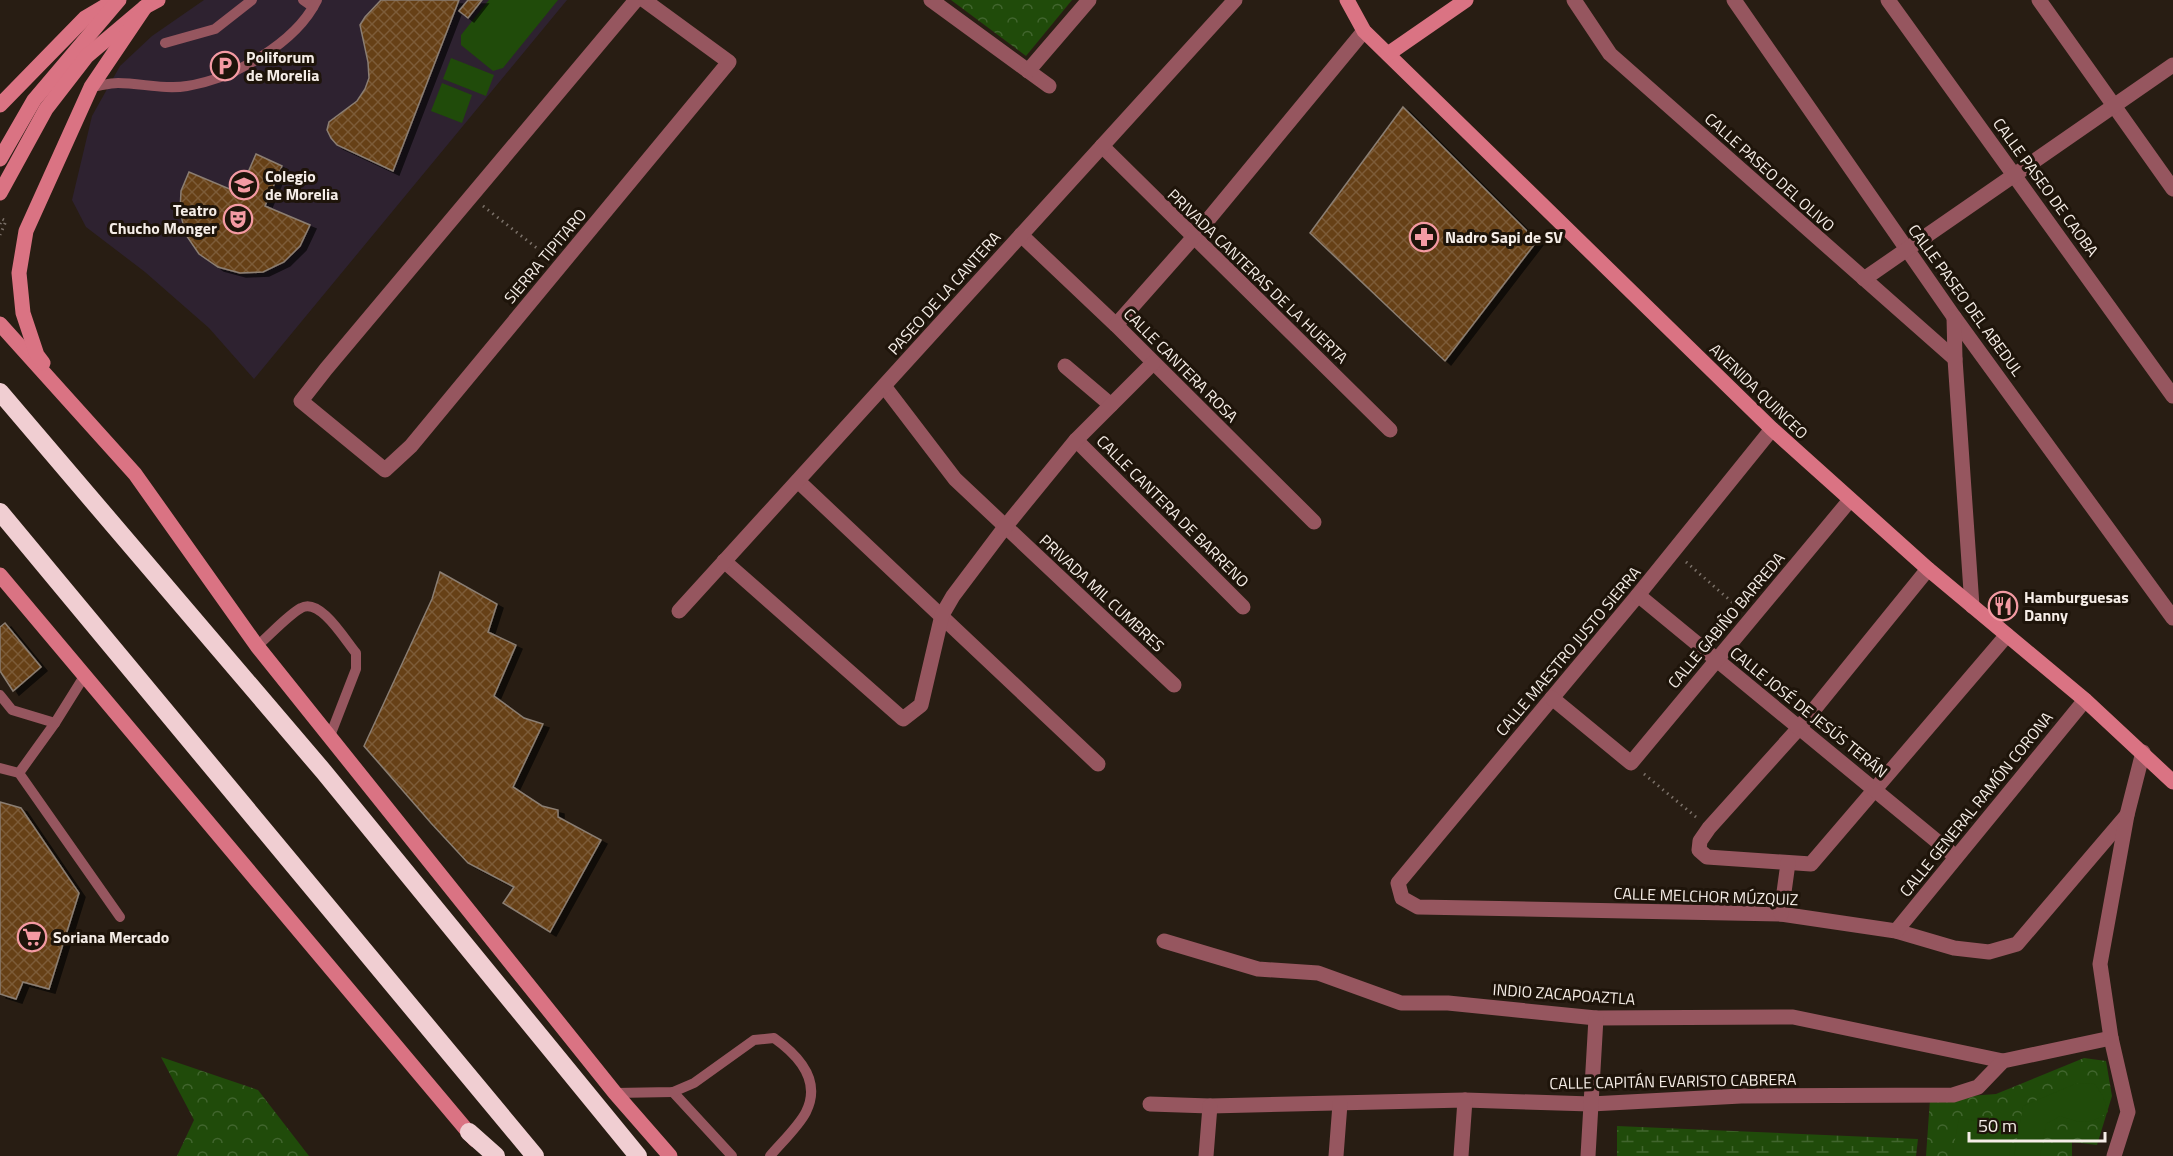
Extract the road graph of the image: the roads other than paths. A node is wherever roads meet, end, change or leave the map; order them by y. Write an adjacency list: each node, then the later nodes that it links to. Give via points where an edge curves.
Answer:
1 (117, 0): 24 (main road, via 85,18); 27 (main road, via 34,100)
2 (252, 0): 18 (lane, via 215,29)
3 (303, 0): 16 (lane)
4 (636, 0): 5 (street, SIERRA TIPITARO, via 301,401 385,470 411,446 729,62)
5 (644, 0)
6 (931, 0): 21 (street)
7 (1089, 0): 21 (street)
8 (1235, 0): 26 (street, PASEO DE LA CANTERA)
9 (1347, 0): 17 (main road, AVENIDA QUINCEO)
10 (1466, 0): 19 (main road)
11 (1574, 0): 34 (street, CALLE PASEO DEL OLIVO, via 1610,54)
12 (1734, 0): 33 (street, CALLE PASEO DEL ABEDUL)
13 (1888, 0): 28 (street, CALLE PASEO DE CAOBA)
14 (2039, 0): 25 (street)
15 (152, 3): 22 (main road); 27 (main road, via 87,56)
16 (315, 4): 22 (lane, via 289,35 259,58 225,76 185,87 117,83)
17 (1364, 31): 19 (main road, AVENIDA QUINCEO); 32 (street)
18 (165, 43)
19 (1388, 54): 45 (main road, AVENIDA QUINCEO)
20 (2173, 65): 25 (street)
21 (1028, 71): 23 (street)
22 (91, 87): 48 (main road, via 26,231 19,273 23,313 37,355)
23 (1049, 87)
24 (0, 105)
25 (2113, 106): 28 (street); 29 (street)
26 (1102, 146): 31 (street, PASEO DE LA CANTERA); 32 (street, PRIVADA CANTERAS DE LA HUERTA)
27 (7, 157): 30 (main road)
28 (2015, 174): 33 (street); 43 (street, CALLE PASEO DE CAOBA)
29 (2173, 189)
30 (0, 193)
31 (1021, 236): 37 (street, CALLE CANTERA ROSA); 41 (street, PASEO DE LA CANTERA)
32 (1193, 238): 37 (street); 46 (street, PRIVADA CANTERAS DE LA HUERTA)
33 (1906, 249): 34 (street); 35 (street, CALLE PASEO DEL ABEDUL)
34 (1864, 279): 38 (street, CALLE PASEO DEL OLIVO)
35 (1954, 317): 38 (street); 62 (street, CALLE PASEO DEL ABEDUL)
36 (0, 324): 48 (main road)
37 (1116, 325): 39 (street, CALLE CANTERA ROSA)
38 (1955, 360): 58 (street)
39 (1153, 363): 44 (street); 52 (street, CALLE CANTERA ROSA)
40 (1065, 366): 44 (street)
41 (884, 386): 49 (street, PASEO DE LA CANTERA); 53 (street, PRIVADA MIL CUMBRES, via 955,479)
42 (0, 392): 102 (highway, via 324,772)
43 (2173, 396)
44 (1111, 405): 47 (street)
45 (1772, 429): 50 (main road, AVENIDA QUINCEO); 57 (street, CALLE MAESTRO JUSTO SIERRA)
46 (1390, 430)
47 (1076, 440): 53 (street); 59 (street, CALLE CANTERA DE BARRENO)
48 (135, 474): 64 (main road)
49 (798, 481): 54 (street, PASEO DE LA CANTERA); 61 (street)
50 (1851, 500): 55 (main road, AVENIDA QUINCEO); 65 (street, CALLE GABIÑO BARREDA)
51 (0, 512): 101 (highway)
52 (1314, 522)
53 (1005, 527): 61 (street); 67 (street, PRIVADA MIL CUMBRES)
54 (724, 561): 60 (street, PASEO DE LA CANTERA); 61 (street, via 903,719 921,705)
55 (1928, 569): 58 (main road, AVENIDA QUINCEO); 72 (street)
56 (0, 575): 66 (main road)
57 (1638, 595): 65 (street, CALLE JOSÉ DE JESÚS TERÁN); 69 (street, CALLE MAESTRO JUSTO SIERRA)
58 (1972, 606): 63 (main road, AVENIDA QUINCEO)
59 (1243, 607)
60 (679, 611)
61 (942, 615): 75 (street)
62 (2173, 618)
63 (2007, 635): 70 (main road, AVENIDA QUINCEO); 79 (street)
64 (257, 646): 73 (main road); 73 (lane, via 302,607 314,606 323,612 356,653 357,661)
65 (1716, 659): 69 (street, CALLE GABIÑO BARREDA, via 1630,763); 72 (street, CALLE JOSÉ DE JESÚS TERÁN)
66 (85, 675): 71 (lane); 98 (main road)
67 (1174, 685)
68 (0, 695): 71 (lane, via 12,710)
69 (1552, 698): 83 (street, CALLE MAESTRO JUSTO SIERRA, via 1398,883)
70 (2085, 700): 74 (main road, AVENIDA QUINCEO); 81 (street, CALLE GENERAL RAMÓN CORONA)
71 (55, 723): 77 (lane)
72 (1799, 728): 79 (street, CALLE JOSÉ DE JESÚS TERÁN); 82 (street, via 1709,828 1699,850 1707,857)
73 (330, 736): 92 (main road)
74 (2143, 752): 78 (main road, AVENIDA QUINCEO); 80 (street)
75 (1098, 764)
76 (0, 768): 77 (lane)
77 (19, 773): 85 (lane)
78 (2173, 782)
79 (1875, 790): 81 (street, CALLE JOSÉ DE JESÚS TERÁN); 82 (street, via 1811,864)
80 (2127, 814): 86 (street, CALLE MELCHOR MÚZQUIZ, via 2017,944 1989,952 1954,948); 89 (street, via 2100,964)
81 (1956, 856): 86 (street, CALLE GENERAL RAMÓN CORONA)
82 (1788, 863): 84 (street)
83 (1402, 898): 84 (street, CALLE MELCHOR MÚZQUIZ, via 1418,907)
84 (1781, 914): 86 (street, CALLE MELCHOR MÚZQUIZ)
85 (120, 917)
86 (1896, 931)
87 (1164, 941): 88 (street, INDIO ZACAPOAZTLA, via 1258,969 1318,973 1401,1003 1448,1003)
88 (1596, 1018): 90 (street, INDIO ZACAPOAZTLA, via 1793,1017); 96 (street)
89 (2111, 1038): 90 (street); 110 (street, via 2128,1112)
90 (2003, 1061): 96 (street, CALLE CAPITÁN EVARISTO CABRERA, via 1978,1087 1953,1095 1741,1096)
91 (673, 1092): 92 (lane); 104 (lane); 105 (lane, via 694,1083 754,1040 774,1038 792,1051 809,1075 813,1092 806,1113)
92 (615, 1093): 103 (main road)
93 (1465, 1100): 95 (street, CALLE CAPITÁN EVARISTO CABRERA); 96 (street, CALLE CAPITÁN EVARISTO CABRERA); 108 (street)
94 (1150, 1104): 97 (street, CALLE CAPITÁN EVARISTO CABRERA)
95 (1340, 1104): 97 (street, CALLE CAPITÁN EVARISTO CABRERA); 107 (street)
96 (1591, 1104): 109 (street)
97 (1210, 1106): 106 (street)
98 (469, 1132): 99 (main road); 100 (highway)
99 (489, 1156)
100 (496, 1156)
101 (535, 1156)
102 (638, 1156)
103 (669, 1156)
104 (732, 1156)
105 (770, 1156)
106 (1206, 1156)
107 (1336, 1156)
108 (1461, 1156)
109 (1588, 1156)
110 (2114, 1156)

